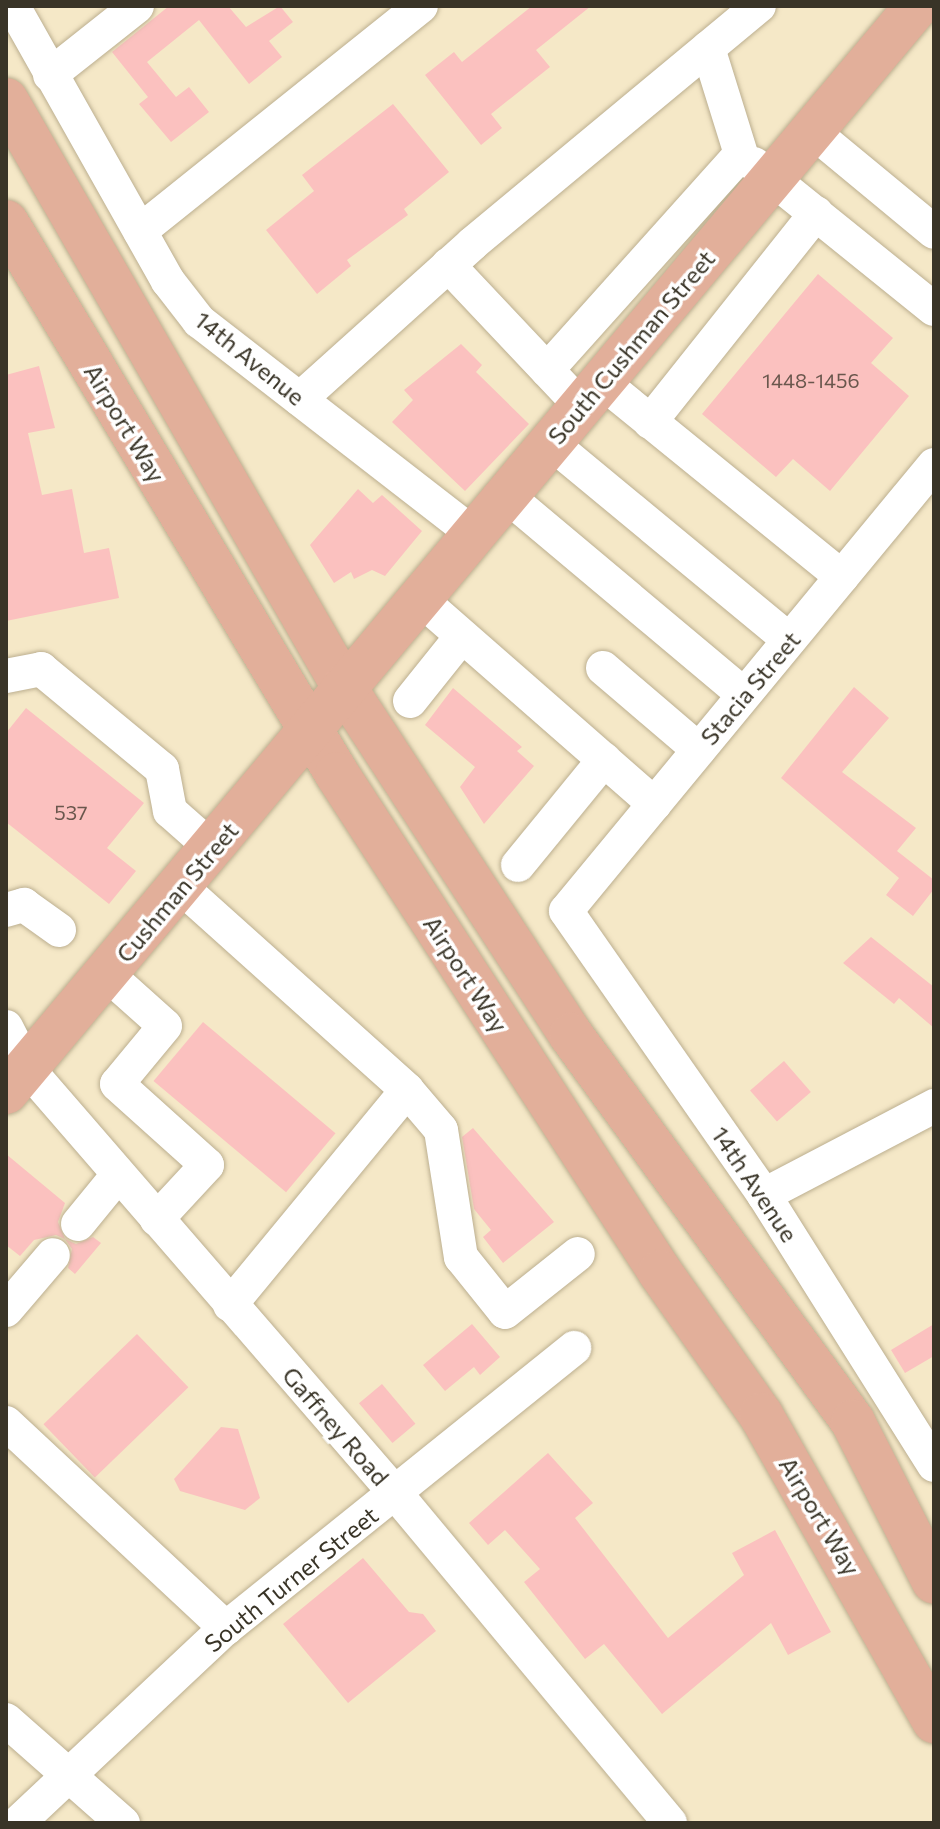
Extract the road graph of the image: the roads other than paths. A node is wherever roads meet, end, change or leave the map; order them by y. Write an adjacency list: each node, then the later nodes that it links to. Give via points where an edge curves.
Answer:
1 (13, 6): 7 (street, 14th Avenue)
2 (137, 6): 7 (street)
3 (421, 6): 13 (street)
4 (759, 6): 6 (street)
5 (917, 6): 9 (main road, South Cushman Street)
6 (708, 48): 10 (street); 15 (street)
7 (50, 75): 13 (street, 14th Avenue)
8 (6, 100): 31 (main road)
9 (812, 131): 10 (main road, South Cushman Street); 14 (street)
10 (757, 166): 11 (street); 17 (street); 18 (main road, South Cushman Street)
11 (816, 213): 16 (street); 20 (street)
12 (6, 222): 34 (main road, Airport Way)
13 (140, 231): 19 (street, 14th Avenue, via 199,321)
14 (934, 232)
15 (448, 265): 17 (street); 19 (street)
16 (934, 309)
17 (547, 370): 18 (street)
18 (592, 394): 20 (street); 21 (main road, South Cushman Street)
19 (300, 399): 24 (street, 14th Avenue)
20 (650, 422): 25 (street)
21 (551, 443): 23 (main road, South Cushman Street); 28 (street)
22 (934, 465): 25 (street, Stacia Street)
23 (507, 496): 24 (main road, South Cushman Street); 32 (street)
24 (475, 535): 26 (main road, South Cushman Street)
25 (842, 577): 28 (street, Stacia Street)
26 (419, 598): 27 (street); 31 (main road, South Cushman Street)
27 (462, 636): 33 (street); 36 (street)
28 (789, 640): 32 (street, Stacia Street)
29 (603, 668): 35 (street)
30 (6, 676): 38 (street, via 41,669 162,769 170,811)
31 (344, 687): 34 (main road, Cushman Street); 61 (main road, via 571,1035 853,1422)
32 (744, 695): 35 (street, Stacia Street)
33 (410, 701)
34 (309, 731): 38 (main road, Cushman Street); 64 (main road, Airport Way, via 651,1259 761,1415)
35 (699, 750): 37 (street, Stacia Street)
36 (604, 760): 37 (street); 39 (street)
37 (654, 804): 42 (street, Stacia Street)
38 (213, 849): 40 (main road, Cushman Street)
39 (518, 865)
40 (181, 887): 44 (main road, Cushman Street); 47 (street)
41 (6, 910): 43 (street, via 24,905)
42 (566, 911): 50 (street, 14th Avenue)
43 (59, 930)
44 (108, 975): 46 (main road, Cushman Street); 51 (street, via 165,1026 117,1084 207,1165)
45 (6, 1027): 46 (street, Gaffney Road)
46 (17, 1080): 49 (street, Gaffney Road)
47 (407, 1090): 53 (street, via 441,1130 461,1257 505,1312); 55 (street)
48 (934, 1106): 50 (street)
49 (118, 1175): 51 (street, Gaffney Road); 52 (street)
50 (764, 1195): 59 (street, 14th Avenue)
51 (157, 1219): 55 (street, Gaffney Road)
52 (78, 1224)
53 (578, 1254)
54 (53, 1255): 56 (street)
55 (230, 1305): 60 (street, Gaffney Road)
56 (6, 1310)
57 (574, 1348): 60 (street, South Turner Street)
58 (6, 1423): 62 (street)
59 (934, 1465)
60 (396, 1494): 62 (street, South Turner Street); 68 (street, Gaffney Road)
61 (934, 1582)
62 (226, 1628): 65 (street, South Turner Street)
63 (6, 1720): 65 (street)
64 (934, 1721)
65 (70, 1777): 66 (street, South Turner Street); 67 (street)
66 (18, 1823)
67 (123, 1823)
68 (670, 1823)

